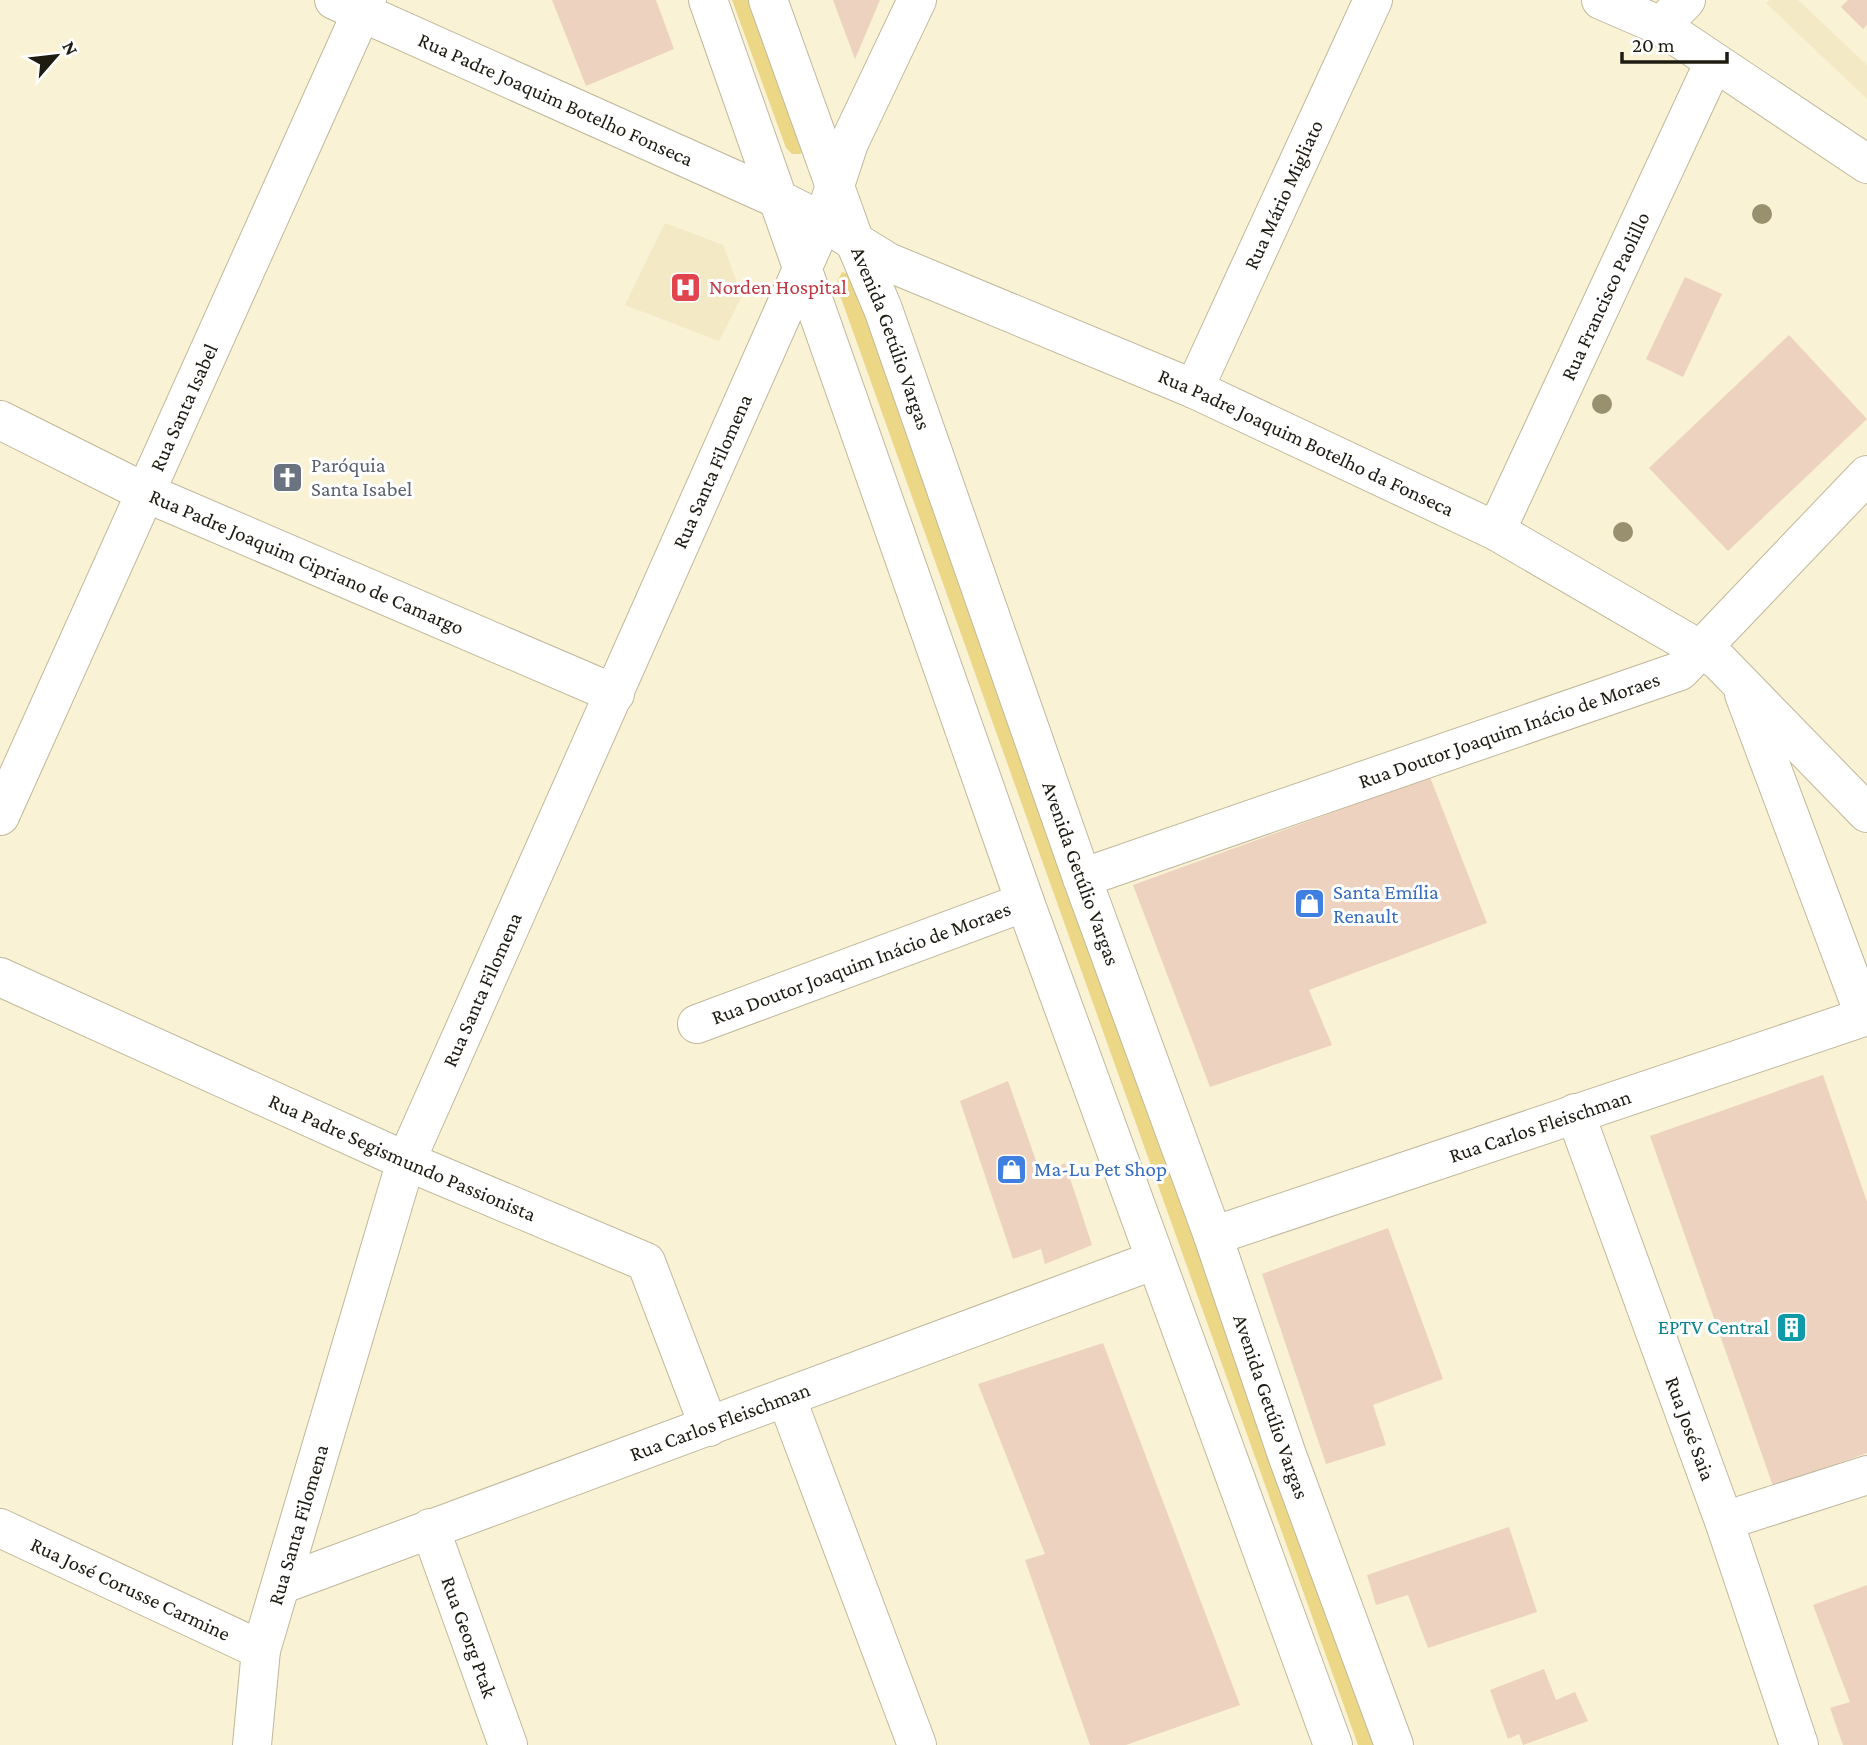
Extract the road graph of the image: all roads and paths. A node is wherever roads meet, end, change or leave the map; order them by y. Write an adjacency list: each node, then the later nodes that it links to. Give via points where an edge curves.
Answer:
1 (708, 0): 11 (street)
2 (768, 0): 10 (street, Avenida Getúlio Vargas)
3 (917, 0): 10 (street, via 849,144)
4 (1373, 0): 15 (street, Rua Mário Migliato)
5 (1601, 0): 7 (street)
6 (354, 4): 11 (street, Rua Padre Joaquim Botelho Fonseca); 18 (street, Rua Santa Isabel)
7 (1673, 13): 8 (street)
8 (1714, 62): 9 (street); 19 (street, Rua Francisco Paolillo)
9 (1867, 164)
10 (835, 187): 12 (street, Rua Santa Filomena); 13 (street, Avenida Getúlio Vargas)
11 (778, 200): 12 (street, Rua Padre Joaquim Botelho Fonseca); 14 (street)
12 (823, 222): 13 (street, Rua Padre Joaquim Botelho da Fonseca); 14 (street, Rua Santa Filomena)
13 (856, 245): 15 (street, Rua Padre Joaquim Botelho da Fonseca); 25 (street, Avenida Getúlio Vargas, via 883,309)
14 (802, 264): 22 (street, Rua Santa Filomena); 26 (street, via 810,298)
15 (1194, 390): 19 (street, Rua Padre Joaquim Botelho da Fonseca)
16 (0, 419): 18 (street, Rua Padre Joaquim Cipriano de Camargo)
17 (1867, 475): 20 (street, Rua Doutor Joaquim Inácio de Moraes)
18 (144, 492): 22 (street, Rua Padre Joaquim Cipriano de Camargo); 24 (street, Rua Santa Isabel)
19 (1496, 531): 20 (street, Rua Padre Joaquim Botelho da Fonseca)
20 (1700, 650): 21 (street, Rua Padre Joaquim Botelho da Fonseca); 25 (street, Rua Doutor Joaquim Inácio de Moraes, via 1680,671)
21 (1738, 678): 23 (street, Rua Padre Joaquim Botelho da Fonseca); 28 (street)
22 (615, 695): 31 (street, Rua Santa Filomena)
23 (1867, 813)
24 (0, 816)
25 (1082, 878): 32 (street, Avenida Getúlio Vargas)
26 (1025, 902): 29 (street, Rua Doutor Joaquim Inácio de Moraes); 33 (street)
27 (0, 977): 31 (street, Rua Padre Segismundo Passionista)
28 (1866, 1016): 30 (street, Rua Carlos Fleischman)
29 (697, 1024)
30 (1574, 1113): 32 (street, Rua Carlos Fleischman); 37 (street, Rua José Saia)
31 (406, 1161): 35 (street, Rua Padre Segismundo Passionista, via 646,1262); 40 (street, Rua Santa Filomena)
32 (1213, 1236): 46 (street, Avenida Getúlio Vargas, via 1287,1455)
33 (1155, 1260): 34 (street, Rua Carlos Fleischman); 45 (street)
34 (786, 1397): 35 (street, Rua Carlos Fleischman); 44 (street)
35 (709, 1427): 39 (street, Rua Carlos Fleischman)
36 (1867, 1475): 37 (street)
37 (1724, 1521): 47 (street, Rua José Saia)
38 (0, 1528): 41 (street, Rua José Corusse Carmine)
39 (430, 1528): 40 (street, Rua Carlos Fleischman); 43 (street, Rua Georg Ptak)
40 (283, 1584): 41 (street, Rua Santa Filomena)
41 (261, 1650): 42 (street, Rua Santa Filomena)
42 (252, 1745)
43 (508, 1745)
44 (917, 1745)
45 (1333, 1745)
46 (1394, 1745)
47 (1799, 1745)

